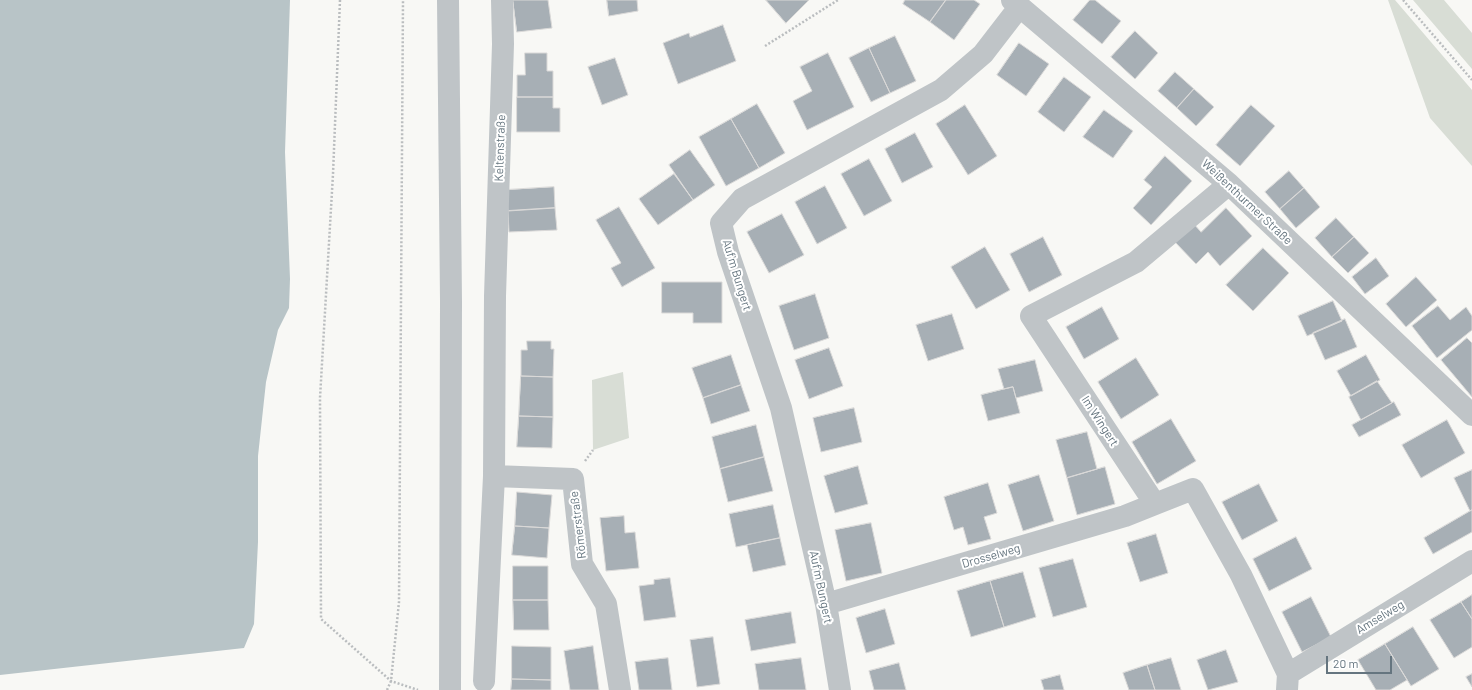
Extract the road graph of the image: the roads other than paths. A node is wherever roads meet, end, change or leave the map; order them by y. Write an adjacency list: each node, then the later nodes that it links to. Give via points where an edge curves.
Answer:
1 (448, 0): 12 (street, via 451,293)
2 (502, 0): 6 (street, Keltenstraße, via 503,44 495,296)
3 (1016, 3): 4 (street, Weißenthurmer Straße); 9 (street, Auf'm Bungert, via 983,54 941,90 742,199 721,223 728,252 781,408)
4 (1229, 184): 5 (street, Weißenthurmer Straße); 7 (street, Im Wingert, via 1136,262 1031,316)
5 (1472, 415)
6 (494, 476): 10 (street); 13 (street, Römerstraße, via 572,479 582,564 606,604)
7 (1155, 504): 9 (street, Drosselweg, via 1125,516); 11 (street, via 1193,489 1241,575)
8 (1472, 561): 11 (street, Amselweg)
9 (826, 604): 14 (street, Auf'm Bungert)
10 (484, 681)
11 (1288, 682)
12 (450, 690)
13 (620, 690)
14 (840, 690)

